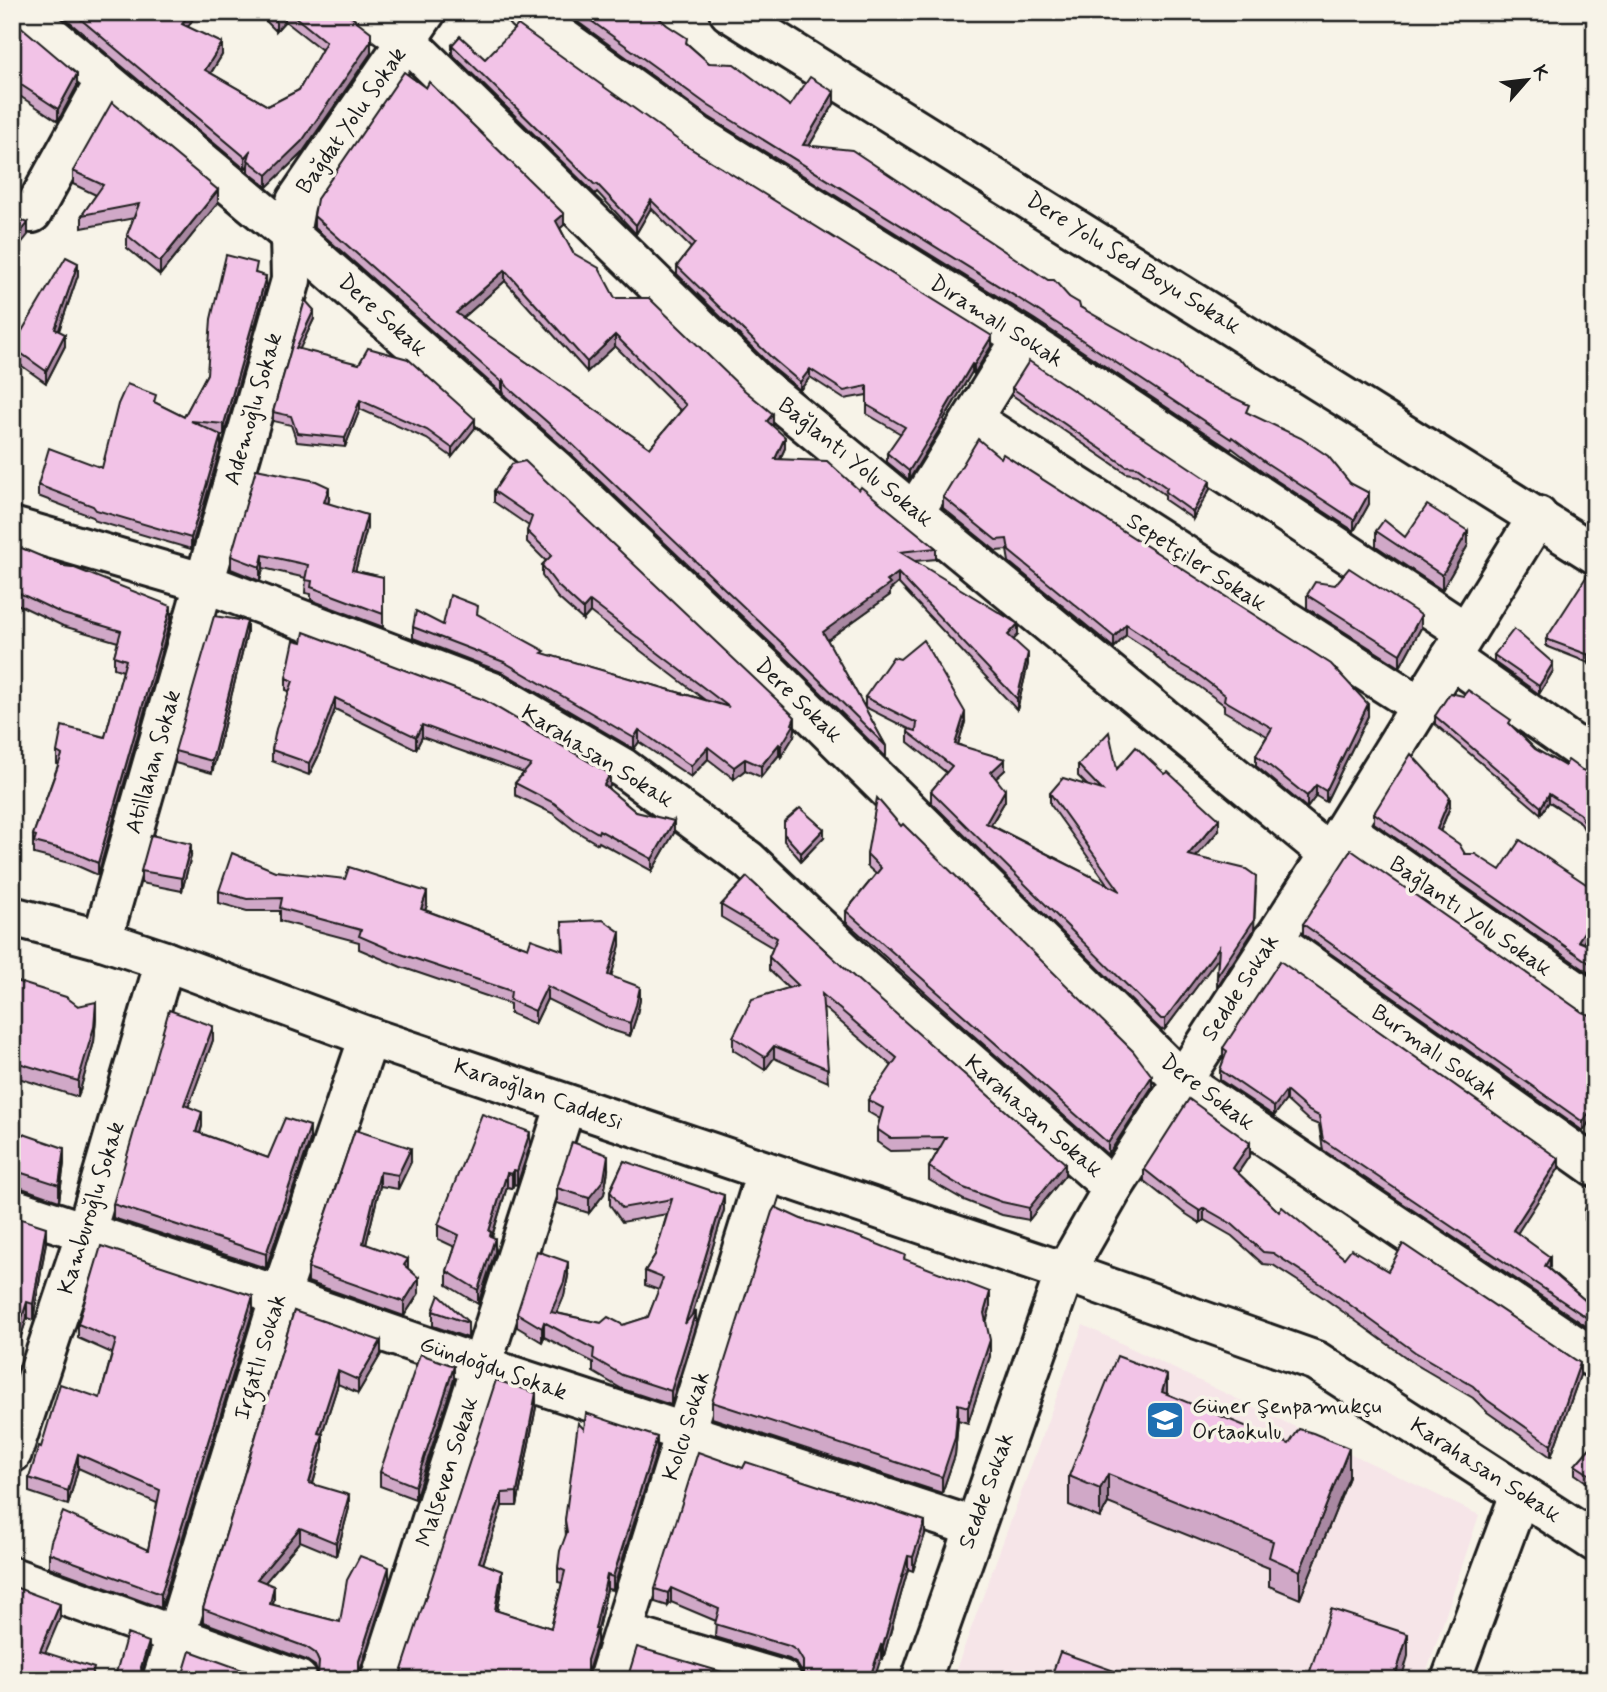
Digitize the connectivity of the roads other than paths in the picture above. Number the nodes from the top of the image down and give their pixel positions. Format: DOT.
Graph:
graph roads {
  1 [pos="23,12"];
  2 [pos="367,12"];
  3 [pos="527,12"];
  4 [pos="729,12"];
  5 [pos="417,27"];
  6 [pos="105,81"];
  7 [pos="32,212"];
  8 [pos="290,234"];
  9 [pos="1022,338"];
  10 [pos="972,419"];
  11 [pos="915,511"];
  12 [pos="1538,516"];
  13 [pos="12,527"];
  14 [pos="1595,554"];
  15 [pos="205,583"];
  16 [pos="1458,645"];
  17 [pos="1420,706"];
  18 [pos="1595,760"];
  19 [pos="1337,842"];
  20 [pos="12,916"];
  21 [pos="1273,939"];
  22 [pos="102,940"];
  23 [pos="166,961"];
  24 [pos="1595,1004"];
  25 [pos="369,1037"];
  26 [pos="1181,1080"];
  27 [pos="566,1104"];
  28 [pos="1595,1167"];
  29 [pos="766,1172"];
  30 [pos="1113,1188"];
  31 [pos="12,1209"];
  32 [pos="86,1232"];
  33 [pos="1065,1272"];
  34 [pos="280,1296"];
  35 [pos="1595,1359"];
  36 [pos="482,1366"];
  37 [pos="684,1433"];
  38 [pos="12,1453"];
  39 [pos="1520,1494"];
  40 [pos="974,1527"];
  41 [pos="1595,1542"];
  42 [pos="12,1577"];
  43 [pos="622,1633"];
  44 [pos="176,1637"];
  45 [pos="162,1680"];
  46 [pos="298,1680"];
  47 [pos="380,1680"];
  48 [pos="608,1680"];
  49 [pos="782,1680"];
  50 [pos="921,1680"];
  51 [pos="1451,1680"];
  1 -- 6 [label="street, Dere Sokak"];
  2 -- 5 [label="street"];
  3 -- 9 [label="street, Dıramalı Sokak"];
  4 -- 12 [label="street, Dere Yolu Sed Boyu Sokak"];
  5 -- 8 [label="street, Bağdat Yolu Sokak"];
  5 -- 11 [label="street, Bağlantı Yolu Sokak"];
  6 -- 7 [label="street"];
  6 -- 8 [label="street, Dere Sokak"];
  8 -- 15 [label="street, Ademoğlu Sokak"];
  8 -- 26 [label="street, Dere Sokak"];
  9 -- 10 [label="street"];
  9 -- 16 [label="street, Dıramalı Sokak"];
  10 -- 11 [label="street"];
  10 -- 17 [label="street, Sepetçiler Sokak"];
  11 -- 19 [label="street, Bağlantı Yolu Sokak"];
  12 -- 14 [label="street, Dere Yolu Sed Boyu Sokak"];
  12 -- 16 [label="street, Sedde Sokak"];
  13 -- 15 [label="street, Karahasan Sokak"];
  15 -- 22 [label="street, Atillahan Sokak"];
  15 -- 30 [label="street, Karahasan Sokak"];
  16 -- 17 [label="street, Sedde Sokak"];
  16 -- 18 [label="street, Dıramalı Sokak"];
  17 -- 19 [label="street, Sedde Sokak"];
  19 -- 21 [label="street, Sedde Sokak"];
  19 -- 24 [label="street, Bağlantı Yolu Sokak"];
  20 -- 22 [label="street, Karaoğlan Caddesi"];
  21 -- 26 [label="street, Sedde Sokak"];
  21 -- 28 [label="street, Burmalı Sokak"];
  22 -- 23 [label="street, Karaoğlan Caddesi"];
  23 -- 25 [label="street, Karaoğlan Caddesi"];
  23 -- 32 [label="street, Kamburoğlu Sokak"];
  25 -- 27 [label="street, Karaoğlan Caddesi"];
  25 -- 34 [label="street, Irgatlı Sokak"];
  26 -- 30 [label="street, Sedde Sokak"];
  26 -- 35 [label="street, Dere Sokak"];
  27 -- 29 [label="street, Karaoğlan Caddesi"];
  27 -- 36 [label="street, Malseven Sokak"];
  29 -- 33 [label="street, Karaoğlan Caddesi"];
  29 -- 37 [label="street, Kolcu Sokak"];
  30 -- 33 [label="street, Sedde Sokak"];
  31 -- 32 [label="street, Gündoğdu Sokak"];
  32 -- 34 [label="street, Gündoğdu Sokak"];
  32 -- 38 [label="street, Kamburoğlu Sokak"];
  33 -- 39 [label="street, Karahasan Sokak"];
  33 -- 40 [label="street, Sedde Sokak"];
  34 -- 36 [label="street, Gündoğdu Sokak"];
  34 -- 44 [label="street, Irgatlı Sokak"];
  36 -- 37 [label="street, Gündoğdu Sokak"];
  36 -- 47 [label="street, Malseven Sokak"];
  37 -- 40 [label="street, Gündoğdu Sokak"];
  37 -- 43 [label="street, Kolcu Sokak"];
  39 -- 41 [label="street, Karahasan Sokak"];
  39 -- 51 [label="street"];
  40 -- 50 [label="street, Sedde Sokak"];
  42 -- 44 [label="street"];
  43 -- 48 [label="street, Kolcu Sokak"];
  43 -- 49 [label="street"];
  44 -- 45 [label="street, Irgatlı Sokak"];
  44 -- 46 [label="street"];
}
